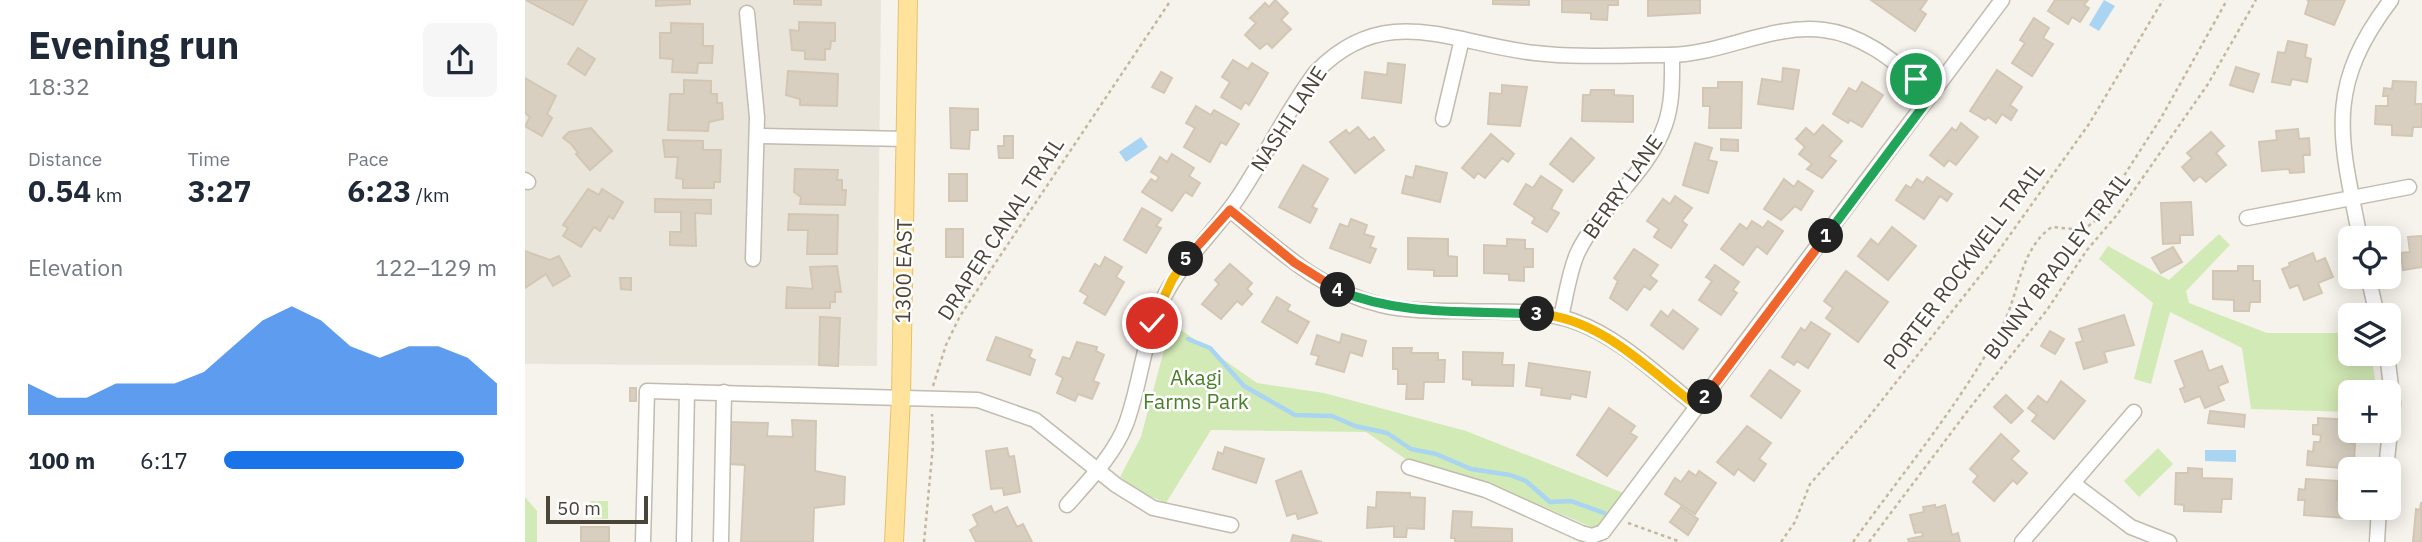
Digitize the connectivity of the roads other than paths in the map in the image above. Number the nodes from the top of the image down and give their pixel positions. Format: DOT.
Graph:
graph roads {
  1 [pos="908,0"];
  2 [pos="2002,0"];
  3 [pos="2391,0"];
  4 [pos="747,13"];
  5 [pos="1462,39"];
  6 [pos="1672,55"];
  7 [pos="1933,93"];
  8 [pos="1443,118"];
  9 [pos="757,136"];
  10 [pos="906,139"];
  11 [pos="2410,187"];
  12 [pos="2352,196"];
  13 [pos="1230,210"];
  14 [pos="2247,218"];
  15 [pos="2358,226"];
  16 [pos="753,259"];
  17 [pos="1561,317"];
  18 [pos="2389,366"];
  19 [pos="687,391"];
  20 [pos="724,392"];
  21 [pos="901,396"];
  22 [pos="1698,407"];
  23 [pos="2134,412"];
  24 [pos="2387,457"];
  25 [pos="1409,467"];
  26 [pos="1098,471"];
  27 [pos="2074,484"];
  28 [pos="1067,505"];
  29 [pos="2378,520"];
  30 [pos="1231,525"];
  31 [pos="643,542"];
  32 [pos="684,542"];
  33 [pos="721,542"];
  34 [pos="894,542"];
  35 [pos="2022,542"];
  36 [pos="2169,542"];
  37 [pos="2377,542"];
  1 -- 10 [label="main road, 1300 EAST"];
  2 -- 7 [label="street"];
  3 -- 12 [label="street"];
  4 -- 9 [label="street"];
  5 -- 6 [label="street, NASHI LANE"];
  5 -- 8 [label="street"];
  5 -- 13 [label="street, NASHI LANE"];
  6 -- 7 [label="street, NASHI LANE"];
  6 -- 17 [label="street, BERRY LANE"];
  7 -- 22 [label="street"];
  9 -- 10 [label="street"];
  9 -- 16 [label="street"];
  10 -- 21 [label="main road, 1300 EAST"];
  11 -- 12 [label="street"];
  12 -- 14 [label="street"];
  12 -- 15 [label="street"];
  13 -- 17 [label="street"];
  13 -- 26 [label="street, NASHI LANE"];
  17 -- 22 [label="street"];
  18 -- 24 [label="street"];
  19 -- 20 [label="street"];
  19 -- 31 [label="street"];
  19 -- 32 [label="street"];
  20 -- 21 [label="street"];
  20 -- 33 [label="street"];
  21 -- 26 [label="street"];
  21 -- 34 [label="main road, 1300 EAST"];
  22 -- 25 [label="street"];
  23 -- 27 [label="street"];
  26 -- 28 [label="street, NASHI LANE"];
  26 -- 30 [label="street"];
  27 -- 35 [label="street"];
  27 -- 36 [label="street"];
  29 -- 37 [label="street"];
}
